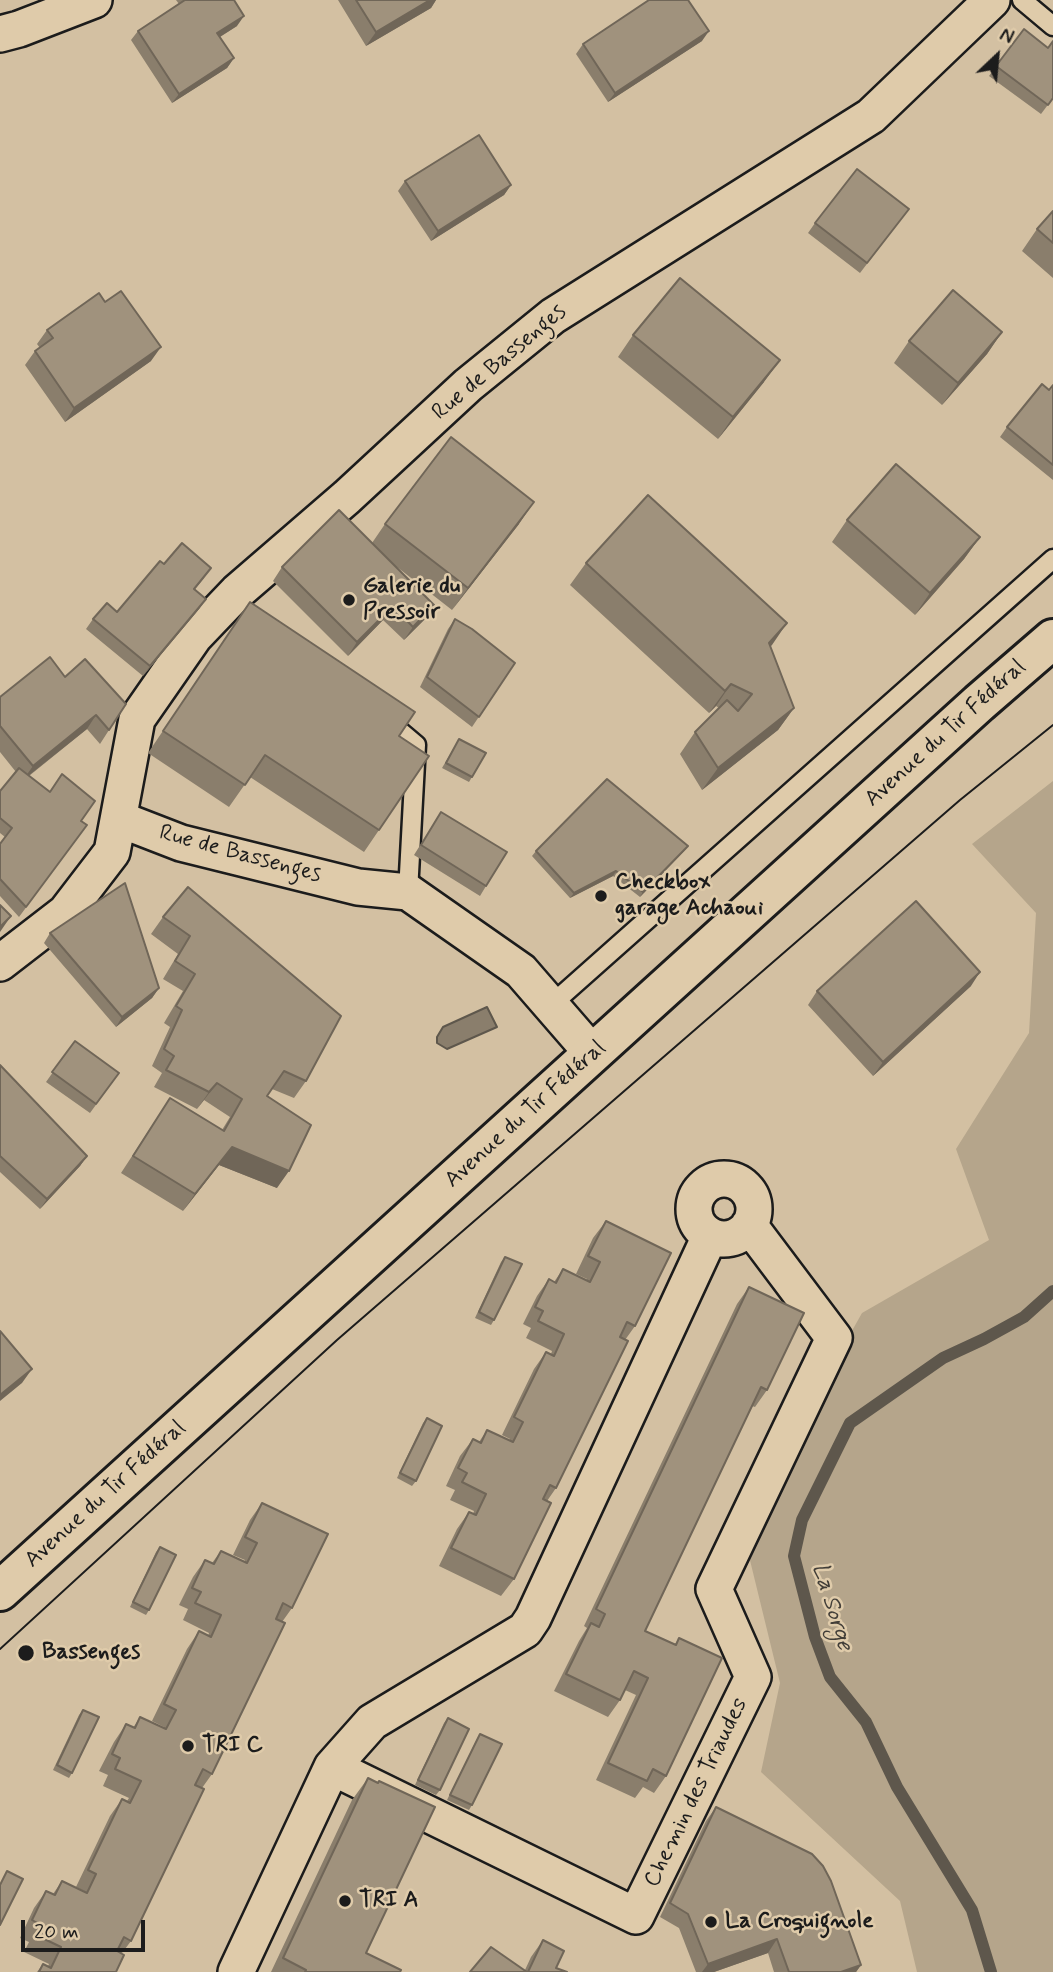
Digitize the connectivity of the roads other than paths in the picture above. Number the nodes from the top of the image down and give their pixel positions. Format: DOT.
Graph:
graph roads {
  1 [pos="94,0"];
  2 [pos="992,0"];
  3 [pos="1022,0"];
  4 [pos="1053,26"];
  5 [pos="0,34"];
  6 [pos="1053,559"];
  7 [pos="1053,639"];
  8 [pos="374,709"];
  9 [pos="119,819"];
  10 [pos="408,892"];
  11 [pos="0,964"];
  12 [pos="551,1005"];
  13 [pos="593,1054"];
  14 [pos="749,1225"];
  15 [pos="710,1236"];
  16 [pos="0,1591"];
  17 [pos="328,1775"];
  18 [pos="236,1972"];
  1 -- 5 [label="street"];
  2 -- 9 [label="street, Rue de Bassenges"];
  3 -- 4 [label="lane"];
  6 -- 12 [label="lane"];
  7 -- 13 [label="main road, Avenue du Tir Fédéral"];
  8 -- 10 [label="lane"];
  9 -- 10 [label="street, Rue de Bassenges"];
  9 -- 11 [label="street, Rue de Bassenges"];
  10 -- 12 [label="street, Rue de Bassenges"];
  12 -- 13 [label="street, Rue de Bassenges"];
  13 -- 16 [label="main road, Avenue du Tir Fédéral"];
  14 -- 15 [label="street"];
  14 -- 15 [label="street"];
  14 -- 17 [label="street, Chemin des Triaudes"];
  15 -- 17 [label="street"];
  17 -- 18 [label="street"];
}
